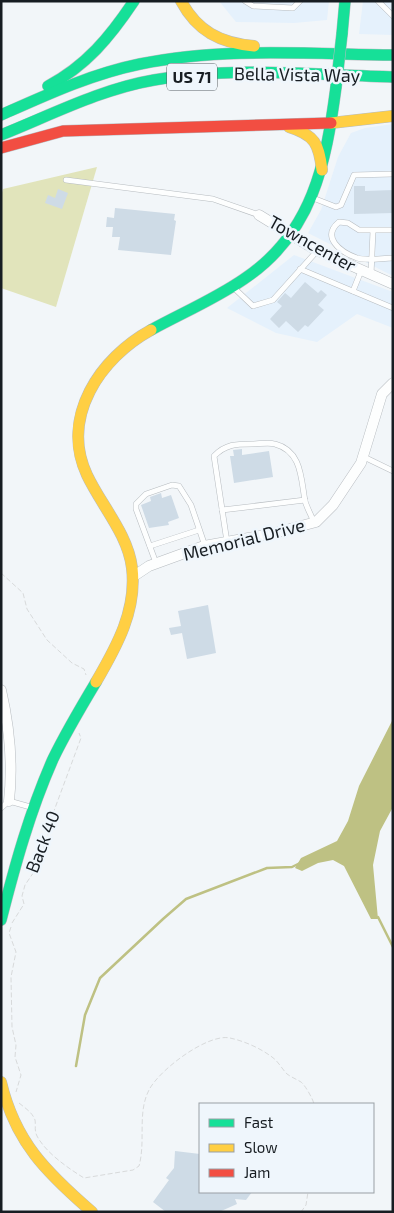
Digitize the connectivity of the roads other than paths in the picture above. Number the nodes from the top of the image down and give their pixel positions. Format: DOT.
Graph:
graph roads {
  1 [pos="134,1"];
  2 [pos="181,1"];
  3 [pos="245,1"];
  4 [pos="300,1"];
  5 [pos="345,1"];
  6 [pos="378,1"];
  7 [pos="393,16"];
  8 [pos="393,55"];
  9 [pos="393,77"];
  10 [pos="1,107"];
  11 [pos="1,115"];
  12 [pos="393,116"];
  13 [pos="331,123"];
  14 [pos="277,124"];
  15 [pos="1,135"];
  16 [pos="1,148"];
  17 [pos="322,170"];
  18 [pos="393,174"];
  19 [pos="66,180"];
  20 [pos="312,197"];
  21 [pos="259,215"];
  22 [pos="373,230"];
  23 [pos="393,230"];
  24 [pos="292,233"];
  25 [pos="317,250"];
  26 [pos="371,258"];
  27 [pos="393,258"];
  28 [pos="300,269"];
  29 [pos="366,273"];
  30 [pos="393,284"];
  31 [pos="233,287"];
  32 [pos="353,291"];
  33 [pos="393,308"];
  34 [pos="393,383"];
  35 [pos="364,457"];
  36 [pos="393,472"];
  37 [pos="305,500"];
  38 [pos="222,510"];
  39 [pos="314,523"];
  40 [pos="199,530"];
  41 [pos="228,542"];
  42 [pos="150,546"];
  43 [pos="205,546"];
  44 [pos="156,563"];
  45 [pos="134,576"];
  46 [pos="1,690"];
  47 [pos="5,805"];
  48 [pos="34,808"];
  49 [pos="1,920"];
  50 [pos="1,1082"];
  51 [pos="92,1212"];
  1 -- 10 [label="main road"];
  2 -- 8 [label="main road"];
  3 -- 4 [label="lane"];
  5 -- 13 [label="main road, bridge"];
  6 -- 7 [label="lane"];
  8 -- 11 [label="main road, Bella Vista Way / US 71"];
  9 -- 15 [label="main road, Bella Vista Way / US 71"];
  12 -- 13 [label="main road"];
  13 -- 14 [label="main road"];
  13 -- 17 [label="main road"];
  14 -- 16 [label="main road"];
  14 -- 17 [label="main road"];
  17 -- 20 [label="main road"];
  18 -- 20 [label="lane"];
  19 -- 21 [label="lane"];
  20 -- 24 [label="main road"];
  21 -- 24 [label="street, Towncenter"];
  22 -- 23 [label="lane"];
  22 -- 26 [label="lane"];
  22 -- 26 [label="lane"];
  24 -- 25 [label="street, Towncenter"];
  24 -- 31 [label="main road"];
  25 -- 28 [label="lane"];
  25 -- 29 [label="street, Towncenter"];
  26 -- 27 [label="lane"];
  26 -- 29 [label="lane"];
  28 -- 31 [label="lane"];
  28 -- 32 [label="lane"];
  29 -- 30 [label="street, Towncenter"];
  29 -- 32 [label="lane"];
  31 -- 45 [label="main road"];
  32 -- 33 [label="lane"];
  34 -- 35 [label="street, Memorial Drive"];
  35 -- 36 [label="lane"];
  35 -- 39 [label="street, Memorial Drive"];
  37 -- 38 [label="lane"];
  37 -- 38 [label="lane"];
  37 -- 39 [label="lane"];
  38 -- 41 [label="lane"];
  39 -- 41 [label="street, Memorial Drive"];
  40 -- 42 [label="lane"];
  40 -- 42 [label="lane"];
  40 -- 43 [label="lane"];
  41 -- 43 [label="street, Memorial Drive"];
  42 -- 44 [label="lane"];
  43 -- 44 [label="street, Memorial Drive"];
  44 -- 45 [label="street, Memorial Drive"];
  45 -- 48 [label="main road"];
  46 -- 47 [label="street"];
  47 -- 48 [label="lane"];
  48 -- 49 [label="main road"];
  50 -- 51 [label="main road"];
}
